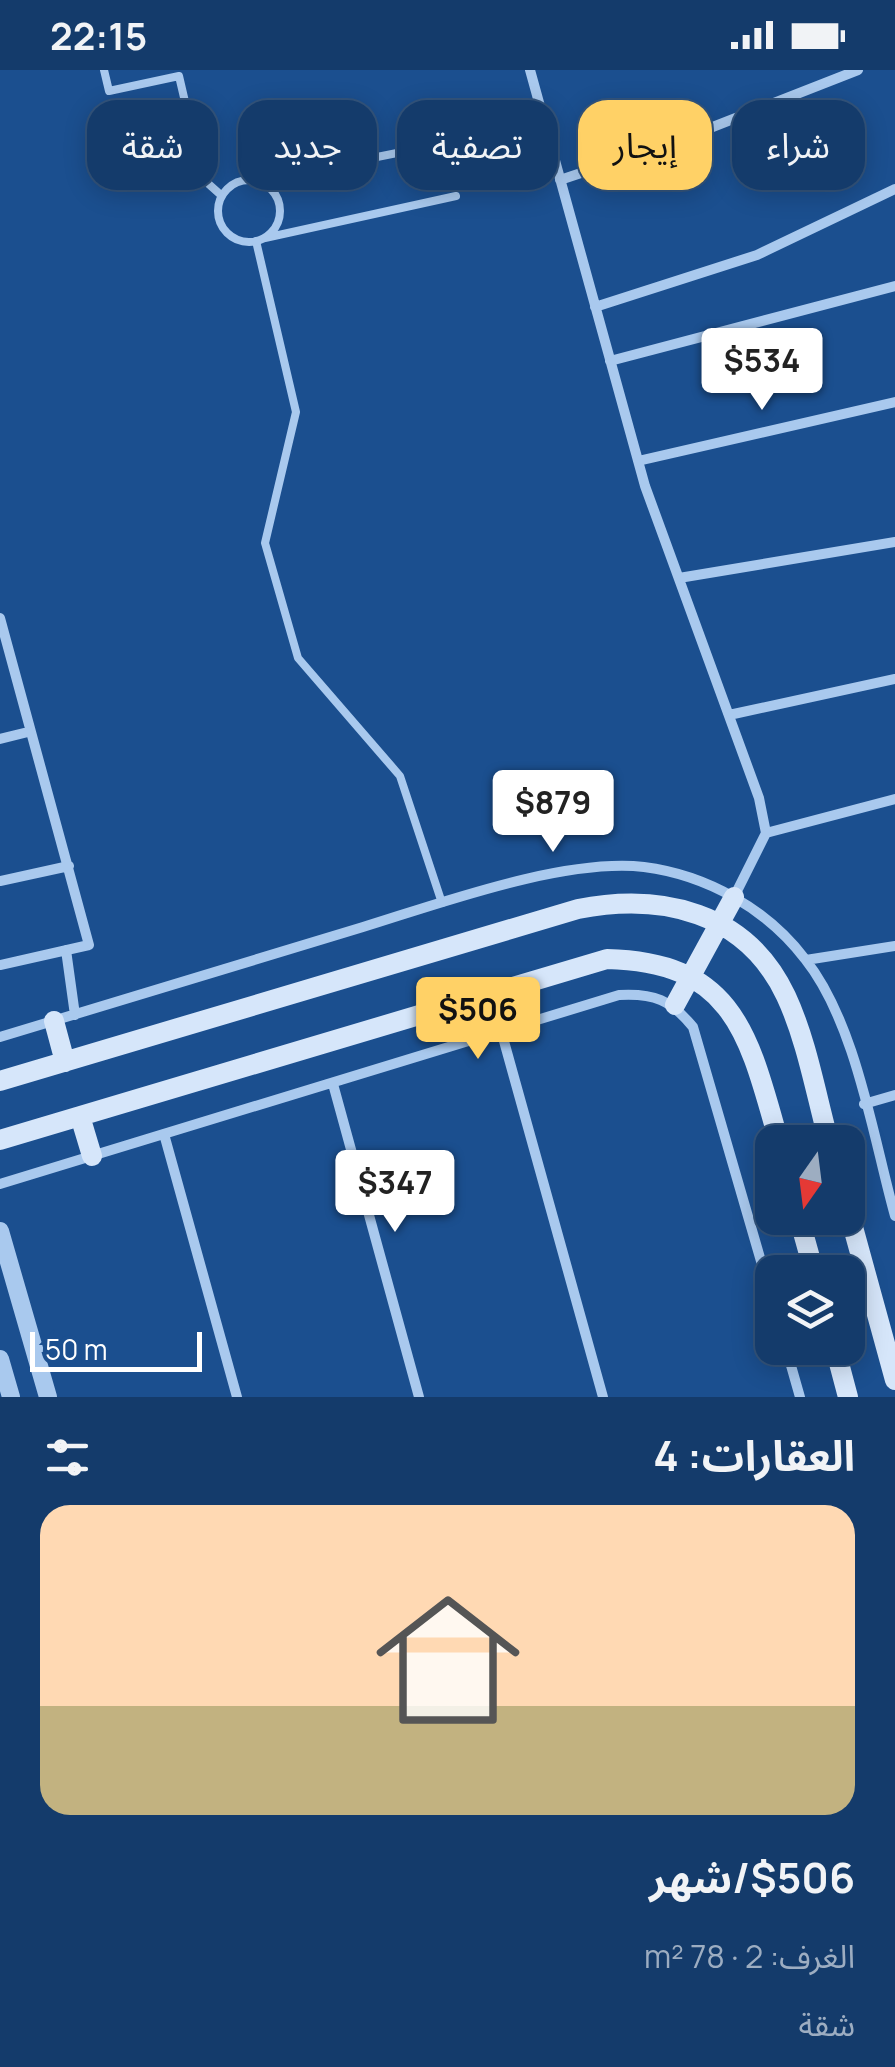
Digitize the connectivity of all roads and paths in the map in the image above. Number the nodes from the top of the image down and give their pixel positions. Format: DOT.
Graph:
graph roads {
  1 [pos="104,70"];
  2 [pos="530,70"];
  3 [pos="858,70"];
  4 [pos="560,180"];
  5 [pos="238,183"];
  6 [pos="895,189"];
  7 [pos="272,190"];
  8 [pos="222,196"];
  9 [pos="456,196"];
  10 [pos="261,240"];
  11 [pos="895,286"];
  12 [pos="595,307"];
  13 [pos="610,361"];
  14 [pos="895,402"];
  15 [pos="638,460"];
  16 [pos="895,542"];
  17 [pos="679,578"];
  18 [pos="0,618"];
  19 [pos="895,679"];
  20 [pos="729,716"];
  21 [pos="28,732"];
  22 [pos="0,738"];
  23 [pos="895,800"];
  24 [pos="766,833"];
  25 [pos="69,866"];
  26 [pos="0,881"];
  27 [pos="734,897"];
  28 [pos="442,902"];
  29 [pos="720,924"];
  30 [pos="895,946"];
  31 [pos="66,950"];
  32 [pos="806,960"];
  33 [pos="0,965"];
  34 [pos="691,975"];
  35 [pos="675,1005"];
  36 [pos="75,1015"];
  37 [pos="54,1021"];
  38 [pos="502,1034"];
  39 [pos="0,1037"];
  40 [pos="65,1062"];
  41 [pos="0,1081"];
  42 [pos="334,1084"];
  43 [pos="895,1095"];
  44 [pos="864,1104"];
  45 [pos="80,1116"];
  46 [pos="773,1125"];
  47 [pos="824,1125"];
  48 [pos="164,1134"];
  49 [pos="0,1140"];
  50 [pos="92,1156"];
  51 [pos="0,1184"];
  52 [pos="895,1216"];
  53 [pos="855,1235"];
  54 [pos="1,1236"];
  55 [pos="760,1255"];
  56 [pos="0,1359"];
  57 [pos="791,1365"];
  58 [pos="840,1365"];
  59 [pos="895,1380"];
  60 [pos="11,1397"];
  61 [pos="48,1397"];
  62 [pos="237,1397"];
  63 [pos="418,1397"];
  64 [pos="603,1397"];
  65 [pos="800,1397"];
  66 [pos="848,1397"];
  1 -- 8 [label="lane"];
  2 -- 4 [label="street"];
  3 -- 4 [label="street"];
  4 -- 12 [label="street"];
  5 -- 8 [label="lane"];
  6 -- 12 [label="street"];
  7 -- 10 [label="lane"];
  8 -- 10 [label="lane"];
  9 -- 10 [label="lane"];
  10 -- 28 [label="lane"];
  11 -- 13 [label="street"];
  12 -- 13 [label="street"];
  13 -- 15 [label="street"];
  14 -- 15 [label="street"];
  15 -- 17 [label="street"];
  16 -- 17 [label="street"];
  17 -- 20 [label="street"];
  18 -- 21 [label="street"];
  19 -- 20 [label="street"];
  20 -- 24 [label="street"];
  21 -- 22 [label="street"];
  21 -- 25 [label="street"];
  23 -- 24 [label="street"];
  24 -- 27 [label="street"];
  25 -- 26 [label="street"];
  25 -- 31 [label="street"];
  27 -- 28 [label="street"];
  27 -- 29 [label="main road"];
  27 -- 32 [label="street"];
  28 -- 36 [label="street"];
  29 -- 34 [label="main road"];
  29 -- 40 [label="main road"];
  29 -- 47 [label="main road"];
  30 -- 32 [label="street"];
  31 -- 33 [label="street"];
  31 -- 36 [label="street"];
  32 -- 44 [label="street"];
  34 -- 35 [label="main road"];
  34 -- 45 [label="main road"];
  34 -- 46 [label="main road"];
  35 -- 38 [label="street"];
  35 -- 55 [label="street"];
  36 -- 37 [label="street"];
  37 -- 39 [label="street"];
  37 -- 40 [label="main road"];
  38 -- 42 [label="street"];
  38 -- 64 [label="street"];
  40 -- 41 [label="main road"];
  42 -- 48 [label="street"];
  42 -- 63 [label="street"];
  43 -- 44 [label="street"];
  44 -- 52 [label="street"];
  45 -- 49 [label="main road"];
  45 -- 50 [label="main road"];
  48 -- 50 [label="street"];
  48 -- 62 [label="street"];
  50 -- 51 [label="street"];
  53 -- 59 [label="main road"];
  54 -- 61 [label="street"];
  56 -- 60 [label="street"];
  57 -- 65 [label="street"];
  58 -- 66 [label="main road"];
}
